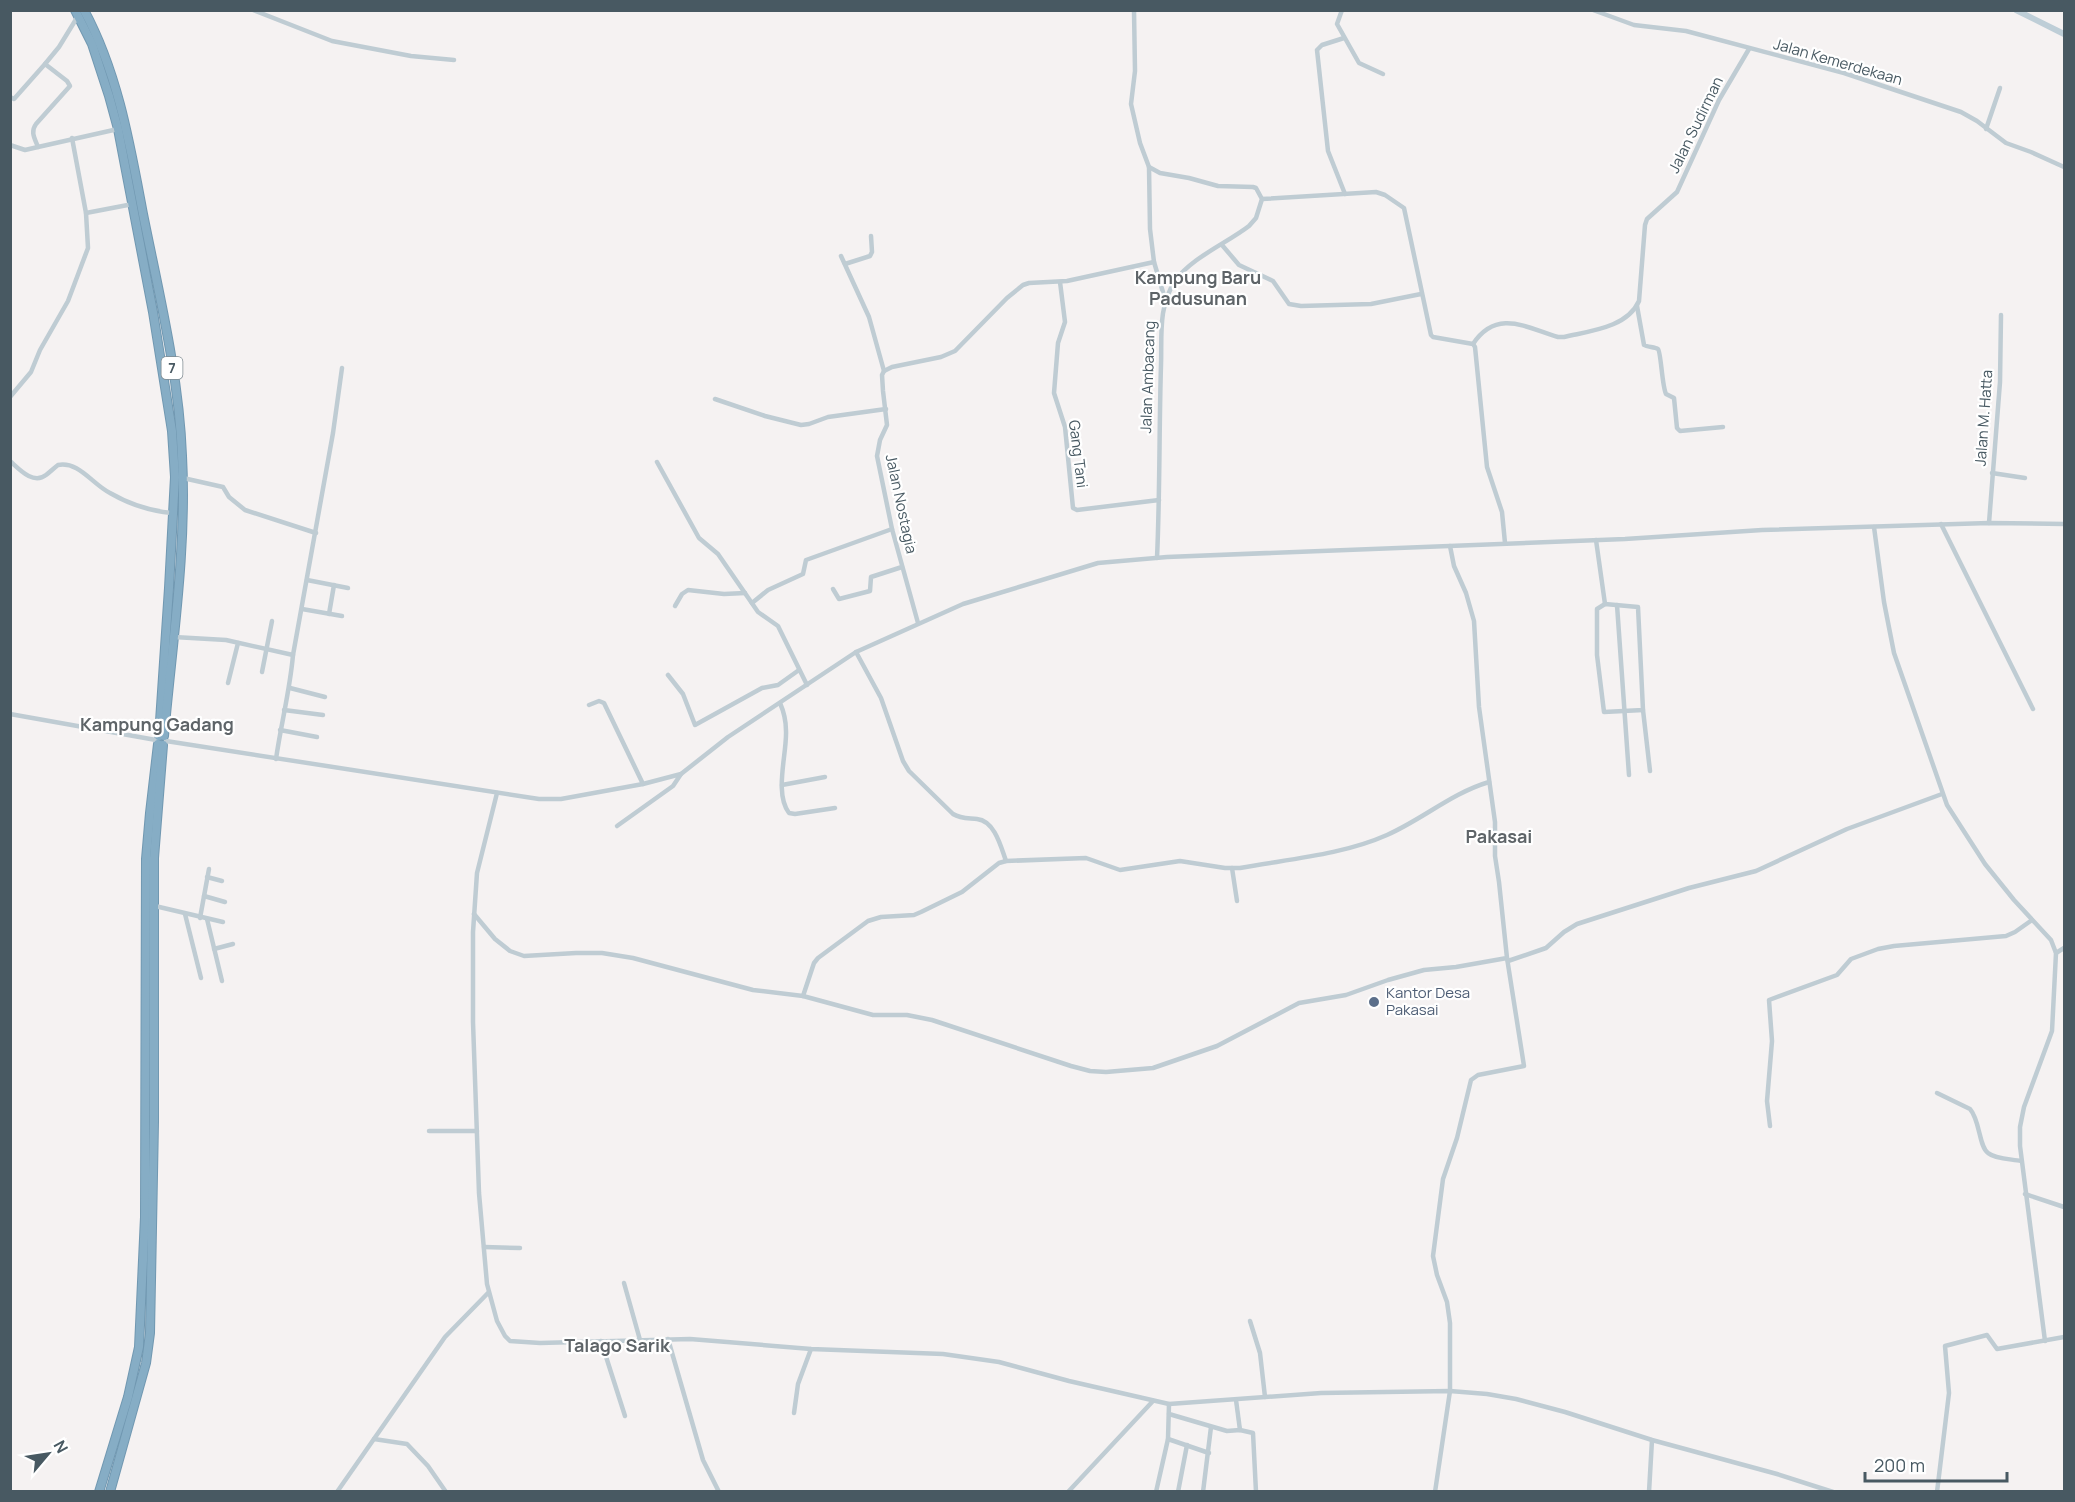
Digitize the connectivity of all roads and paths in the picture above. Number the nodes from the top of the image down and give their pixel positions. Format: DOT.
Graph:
graph roads {
  1 [pos="253,10"];
  2 [pos="1134,10"];
  3 [pos="1342,10"];
  4 [pos="1593,10"];
  5 [pos="2016,10"];
  6 [pos="79,12"];
  7 [pos="2064,34"];
  8 [pos="1344,38"];
  9 [pos="1749,49"];
  10 [pos="454,60"];
  11 [pos="45,64"];
  12 [pos="1383,74"];
  13 [pos="2000,88"];
  14 [pos="113,95"];
  15 [pos="12,100"];
  16 [pos="118,129"];
  17 [pos="1986,129"];
  18 [pos="72,138"];
  19 [pos="10,146"];
  20 [pos="38,147"];
  21 [pos="1149,167"];
  22 [pos="2064,167"];
  23 [pos="1345,194"];
  24 [pos="1262,199"];
  25 [pos="133,204"];
  26 [pos="86,213"];
  27 [pos="871,236"];
  28 [pos="1222,245"];
  29 [pos="841,256"];
  30 [pos="1154,262"];
  31 [pos="845,264"];
  32 [pos="1060,282"];
  33 [pos="1421,294"];
  34 [pos="1166,298"];
  35 [pos="1637,306"];
  36 [pos="162,311"];
  37 [pos="153,312"];
  38 [pos="2001,315"];
  39 [pos="1473,344"];
  40 [pos="342,368"];
  41 [pos="884,371"];
  42 [pos="10,397"];
  43 [pos="715,399"];
  44 [pos="886,409"];
  45 [pos="1723,427"];
  46 [pos="10,461"];
  47 [pos="657,462"];
  48 [pos="1992,473"];
  49 [pos="2025,477"];
  50 [pos="179,478"];
  51 [pos="1159,500"];
  52 [pos="172,513"];
  53 [pos="1989,523"];
  54 [pos="2064,524"];
  55 [pos="1941,525"];
  56 [pos="1874,527"];
  57 [pos="892,529"];
  58 [pos="315,533"];
  59 [pos="1596,540"];
  60 [pos="1505,543"];
  61 [pos="1450,546"];
  62 [pos="1157,558"];
  63 [pos="902,567"];
  64 [pos="307,580"];
  65 [pos="334,585"];
  66 [pos="348,588"];
  67 [pos="833,589"];
  68 [pos="745,593"];
  69 [pos="752,603"];
  70 [pos="1605,604"];
  71 [pos="1617,605"];
  72 [pos="675,606"];
  73 [pos="302,609"];
  74 [pos="329,614"];
  75 [pos="342,616"];
  76 [pos="272,621"];
  77 [pos="918,623"];
  78 [pos="172,637"];
  79 [pos="238,643"];
  80 [pos="267,650"];
  81 [pos="856,652"];
  82 [pos="292,655"];
  83 [pos="799,670"];
  84 [pos="262,672"];
  85 [pos="668,675"];
  86 [pos="228,682"];
  87 [pos="807,685"];
  88 [pos="290,688"];
  89 [pos="326,697"];
  90 [pos="780,703"];
  91 [pos="589,705"];
  92 [pos="2033,709"];
  93 [pos="284,710"];
  94 [pos="1643,710"];
  95 [pos="1625,711"];
  96 [pos="10,714"];
  97 [pos="323,715"];
  98 [pos="280,730"];
  99 [pos="317,737"];
  100 [pos="161,740"];
  101 [pos="276,759"];
  102 [pos="1650,771"];
  103 [pos="681,774"];
  104 [pos="1629,775"];
  105 [pos="825,777"];
  106 [pos="1489,782"];
  107 [pos="644,784"];
  108 [pos="783,785"];
  109 [pos="497,793"];
  110 [pos="1942,794"];
  111 [pos="836,808"];
  112 [pos="617,826"];
  113 [pos="1005,861"];
  114 [pos="1232,868"];
  115 [pos="208,869"];
  116 [pos="207,877"];
  117 [pos="222,881"];
  118 [pos="151,884"];
  119 [pos="204,896"];
  120 [pos="1237,901"];
  121 [pos="225,902"];
  122 [pos="155,906"];
  123 [pos="185,914"];
  124 [pos="474,914"];
  125 [pos="200,918"];
  126 [pos="207,919"];
  127 [pos="2032,920"];
  128 [pos="224,922"];
  129 [pos="233,944"];
  130 [pos="214,948"];
  131 [pos="2064,948"];
  132 [pos="2056,954"];
  133 [pos="1508,959"];
  134 [pos="201,978"];
  135 [pos="222,981"];
  136 [pos="803,996"];
  137 [pos="1936,1093"];
  138 [pos="150,1123"];
  139 [pos="1770,1126"];
  140 [pos="429,1131"];
  141 [pos="477,1131"];
  142 [pos="2021,1161"];
  143 [pos="2025,1194"];
  144 [pos="2064,1207"];
  145 [pos="484,1247"];
  146 [pos="520,1248"];
  147 [pos="624,1283"];
  148 [pos="488,1293"];
  149 [pos="1250,1321"];
  150 [pos="2064,1337"];
  151 [pos="640,1340"];
  152 [pos="668,1340"];
  153 [pos="601,1341"];
  154 [pos="2045,1341"];
  155 [pos="812,1348"];
  156 [pos="1450,1392"];
  157 [pos="1265,1397"];
  158 [pos="1236,1400"];
  159 [pos="1153,1401"];
  160 [pos="1169,1404"];
  161 [pos="794,1413"];
  162 [pos="1169,1414"];
  163 [pos="625,1416"];
  164 [pos="1211,1427"];
  165 [pos="1240,1430"];
  166 [pos="374,1439"];
  167 [pos="1168,1439"];
  168 [pos="1652,1440"];
  169 [pos="1187,1445"];
  170 [pos="1209,1453"];
  171 [pos="99,1491"];
  172 [pos="110,1491"];
  173 [pos="337,1491"];
  174 [pos="446,1491"];
  175 [pos="719,1491"];
  176 [pos="1068,1491"];
  177 [pos="1156,1491"];
  178 [pos="1178,1491"];
  179 [pos="1203,1491"];
  180 [pos="1256,1491"];
  181 [pos="1435,1491"];
  182 [pos="1649,1491"];
  183 [pos="1833,1491"];
  184 [pos="1937,1491"];
  1 -- 10 [label="street"];
  2 -- 21 [label="street"];
  3 -- 8 [label="street"];
  4 -- 9 [label="street, Jalan Kemerdekaan"];
  5 -- 7 [label="street"];
  6 -- 11 [label="street"];
  6 -- 14 [label="highway, 7"];
  8 -- 12 [label="street"];
  8 -- 23 [label="street"];
  9 -- 17 [label="street, Jalan Kemerdekaan"];
  9 -- 35 [label="street, Jalan Sudirman"];
  11 -- 15 [label="street"];
  11 -- 20 [label="street"];
  13 -- 17 [label="street"];
  14 -- 16 [label="highway, 7"];
  14 -- 36 [label="highway, 7"];
  16 -- 18 [label="street"];
  16 -- 25 [label="highway, 7"];
  17 -- 22 [label="street, Jalan Kemerdekaan"];
  18 -- 20 [label="street"];
  18 -- 26 [label="street"];
  19 -- 20 [label="street"];
  21 -- 24 [label="street"];
  21 -- 30 [label="street"];
  23 -- 24 [label="street"];
  23 -- 33 [label="street"];
  24 -- 28 [label="street, Jalan Ambacang"];
  25 -- 26 [label="street"];
  25 -- 37 [label="highway, 7"];
  26 -- 42 [label="street"];
  27 -- 31 [label="street"];
  28 -- 33 [label="street"];
  28 -- 34 [label="street, Jalan Ambacang"];
  29 -- 31 [label="street, Jalan Nostagia"];
  30 -- 32 [label="street"];
  30 -- 34 [label="street"];
  31 -- 41 [label="street, Jalan Nostagia"];
  32 -- 41 [label="street"];
  32 -- 51 [label="street, Gang Tani"];
  33 -- 39 [label="street"];
  34 -- 51 [label="street, Jalan Ambacang"];
  35 -- 39 [label="street"];
  35 -- 45 [label="street, Jalan Sudirman"];
  36 -- 37 [label="highway"];
  36 -- 50 [label="highway, 7"];
  37 -- 50 [label="highway, 7"];
  38 -- 48 [label="street, Jalan M. Hatta"];
  39 -- 60 [label="street"];
  40 -- 58 [label="street"];
  41 -- 44 [label="street, Jalan Nostagia"];
  43 -- 44 [label="street"];
  44 -- 57 [label="street, Jalan Nostagia"];
  46 -- 52 [label="street"];
  47 -- 68 [label="street"];
  48 -- 49 [label="street"];
  48 -- 53 [label="street, Jalan M. Hatta"];
  50 -- 52 [label="highway, 7"];
  50 -- 58 [label="street"];
  50 -- 78 [label="highway, 7"];
  51 -- 62 [label="street, Jalan Ambacang"];
  52 -- 100 [label="highway, 7"];
  53 -- 54 [label="street"];
  53 -- 55 [label="street"];
  55 -- 56 [label="street"];
  55 -- 92 [label="street"];
  56 -- 59 [label="street"];
  56 -- 110 [label="street"];
  57 -- 63 [label="street, Jalan Nostagia"];
  57 -- 69 [label="street"];
  58 -- 64 [label="street"];
  59 -- 60 [label="street"];
  59 -- 70 [label="street"];
  60 -- 61 [label="street"];
  61 -- 62 [label="street"];
  61 -- 106 [label="street"];
  62 -- 77 [label="street"];
  63 -- 67 [label="street"];
  63 -- 77 [label="street, Jalan Nostagia"];
  64 -- 65 [label="street"];
  64 -- 73 [label="street"];
  65 -- 66 [label="street"];
  65 -- 74 [label="street"];
  68 -- 69 [label="street"];
  68 -- 72 [label="street"];
  69 -- 83 [label="street"];
  70 -- 71 [label="street"];
  70 -- 95 [label="street"];
  71 -- 94 [label="street"];
  71 -- 95 [label="street"];
  73 -- 74 [label="street"];
  73 -- 82 [label="street"];
  74 -- 75 [label="street"];
  76 -- 80 [label="street"];
  77 -- 81 [label="street"];
  78 -- 79 [label="street"];
  78 -- 100 [label="highway, 7"];
  79 -- 80 [label="street"];
  79 -- 86 [label="street"];
  80 -- 82 [label="street"];
  80 -- 84 [label="street"];
  81 -- 87 [label="street"];
  81 -- 113 [label="street"];
  82 -- 88 [label="street"];
  83 -- 85 [label="street"];
  83 -- 87 [label="street"];
  87 -- 90 [label="street"];
  88 -- 89 [label="street"];
  88 -- 93 [label="street"];
  90 -- 103 [label="street"];
  90 -- 108 [label="street"];
  91 -- 107 [label="street"];
  93 -- 97 [label="street"];
  93 -- 98 [label="street"];
  94 -- 95 [label="street"];
  94 -- 102 [label="street"];
  95 -- 104 [label="street"];
  96 -- 100 [label="street"];
  98 -- 99 [label="street"];
  98 -- 101 [label="street"];
  100 -- 101 [label="street"];
  100 -- 118 [label="highway"];
  101 -- 109 [label="street"];
  103 -- 107 [label="street"];
  103 -- 112 [label="street"];
  105 -- 108 [label="street"];
  106 -- 114 [label="street"];
  106 -- 133 [label="street"];
  107 -- 109 [label="street"];
  108 -- 111 [label="street"];
  109 -- 124 [label="street"];
  110 -- 127 [label="street"];
  110 -- 133 [label="street"];
  113 -- 114 [label="street"];
  113 -- 136 [label="street"];
  114 -- 120 [label="street"];
  115 -- 116 [label="street"];
  116 -- 117 [label="street"];
  116 -- 119 [label="street"];
  118 -- 122 [label="highway"];
  118 -- 138 [label="highway"];
  119 -- 121 [label="street"];
  119 -- 125 [label="street"];
  122 -- 123 [label="street"];
  122 -- 138 [label="highway"];
  123 -- 125 [label="street"];
  123 -- 134 [label="street"];
  124 -- 136 [label="street"];
  124 -- 141 [label="street"];
  125 -- 126 [label="street"];
  126 -- 128 [label="street"];
  126 -- 130 [label="street"];
  127 -- 132 [label="street"];
  127 -- 139 [label="street"];
  129 -- 130 [label="street"];
  130 -- 135 [label="street"];
  131 -- 132 [label="street"];
  132 -- 142 [label="street"];
  133 -- 136 [label="street"];
  133 -- 156 [label="street"];
  137 -- 142 [label="street"];
  138 -- 171 [label="highway"];
  138 -- 172 [label="highway"];
  140 -- 141 [label="street"];
  141 -- 145 [label="street"];
  142 -- 143 [label="street"];
  143 -- 144 [label="street"];
  143 -- 154 [label="street"];
  145 -- 146 [label="street"];
  145 -- 148 [label="street"];
  147 -- 151 [label="street"];
  148 -- 153 [label="street"];
  148 -- 166 [label="street"];
  149 -- 157 [label="street"];
  150 -- 154 [label="street"];
  151 -- 152 [label="street"];
  151 -- 153 [label="street"];
  152 -- 155 [label="street"];
  152 -- 175 [label="street"];
  153 -- 163 [label="street"];
  154 -- 184 [label="street"];
  155 -- 159 [label="street"];
  155 -- 161 [label="street"];
  156 -- 157 [label="street"];
  156 -- 168 [label="street"];
  156 -- 181 [label="street"];
  157 -- 158 [label="street"];
  158 -- 160 [label="street"];
  158 -- 165 [label="street"];
  159 -- 160 [label="street"];
  159 -- 176 [label="street"];
  160 -- 162 [label="street"];
  162 -- 164 [label="street"];
  162 -- 167 [label="street"];
  164 -- 165 [label="street"];
  164 -- 170 [label="street"];
  165 -- 180 [label="street"];
  166 -- 173 [label="street"];
  166 -- 174 [label="street"];
  167 -- 169 [label="street"];
  167 -- 177 [label="street"];
  168 -- 182 [label="street"];
  168 -- 183 [label="street"];
  169 -- 170 [label="street"];
  169 -- 178 [label="street"];
  170 -- 179 [label="street"];
}
